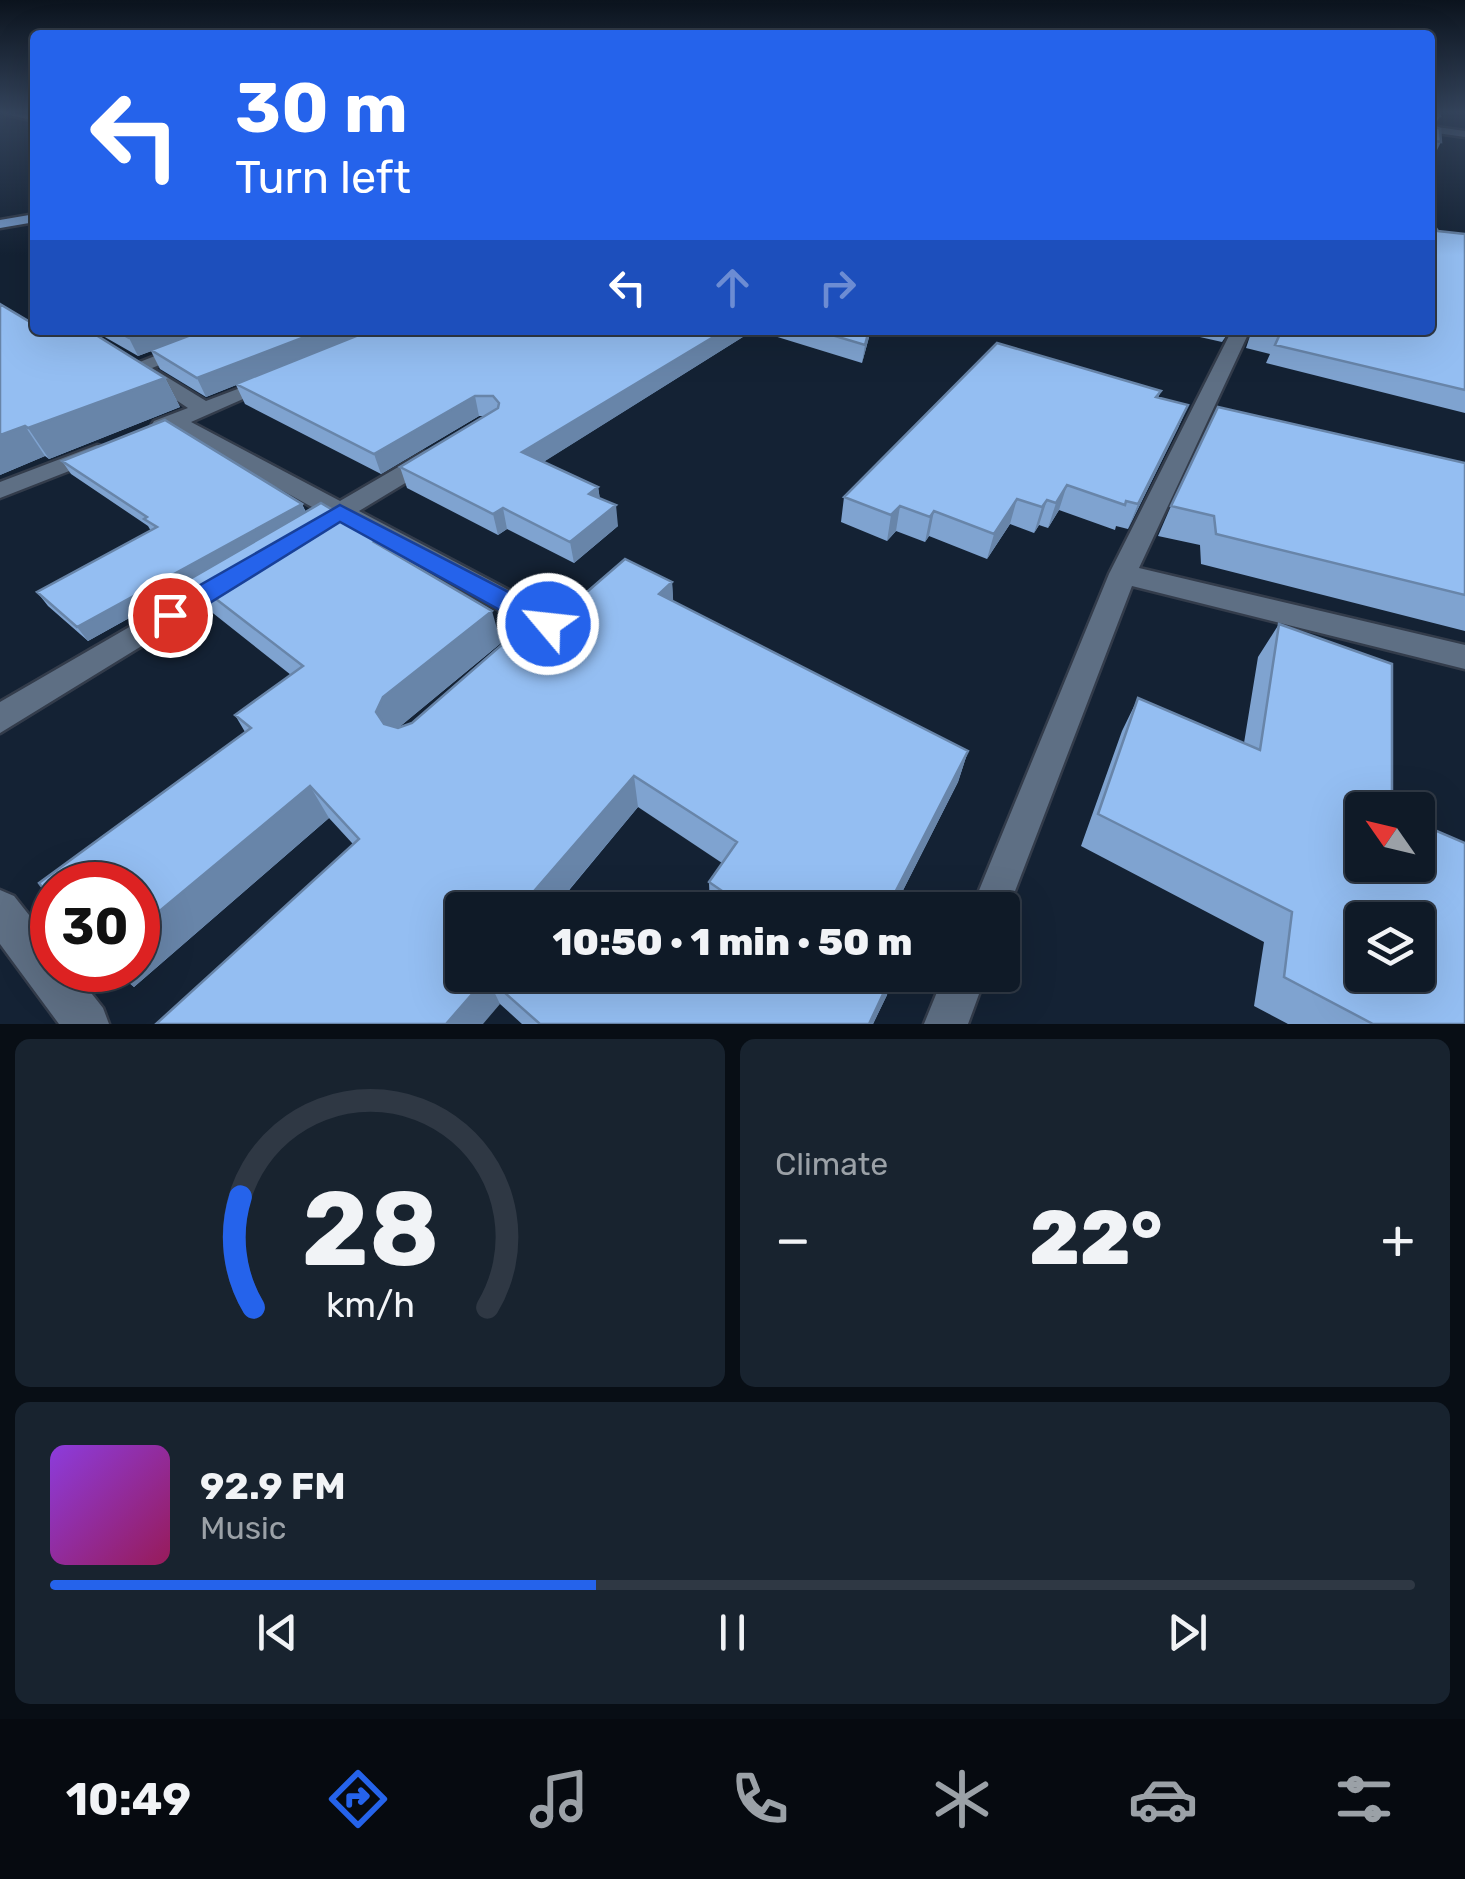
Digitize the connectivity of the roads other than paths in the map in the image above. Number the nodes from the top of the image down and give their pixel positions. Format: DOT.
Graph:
graph roads {
  1 [pos="30,219"];
  2 [pos="0,224"];
  3 [pos="222,335"];
  4 [pos="1239,335"];
  5 [pos="294,373"];
  6 [pos="204,409"];
  7 [pos="173,422"];
  8 [pos="456,443"];
  9 [pos="0,491"];
  10 [pos="340,512"];
  11 [pos="306,532"];
  12 [pos="255,564"];
  13 [pos="1122,574"];
  14 [pos="1465,658"];
  15 [pos="493,672"];
  16 [pos="0,719"];
  17 [pos="997,892"];
  18 [pos="0,910"];
  19 [pos="958,992"];
  20 [pos="87,1024"];
  21 [pos="946,1024"];
  1 -- 2 [label="main road"];
  3 -- 6 [label="street"];
  4 -- 13 [label="street"];
  5 -- 6 [label="street"];
  6 -- 7 [label="street"];
  7 -- 9 [label="street"];
  7 -- 10 [label="street"];
  8 -- 10 [label="street"];
  10 -- 11 [label="street"];
  10 -- 15 [label="street"];
  12 -- 16 [label="street"];
  13 -- 14 [label="street"];
  13 -- 17 [label="street"];
  18 -- 20 [label="street"];
  19 -- 21 [label="street"];
}
